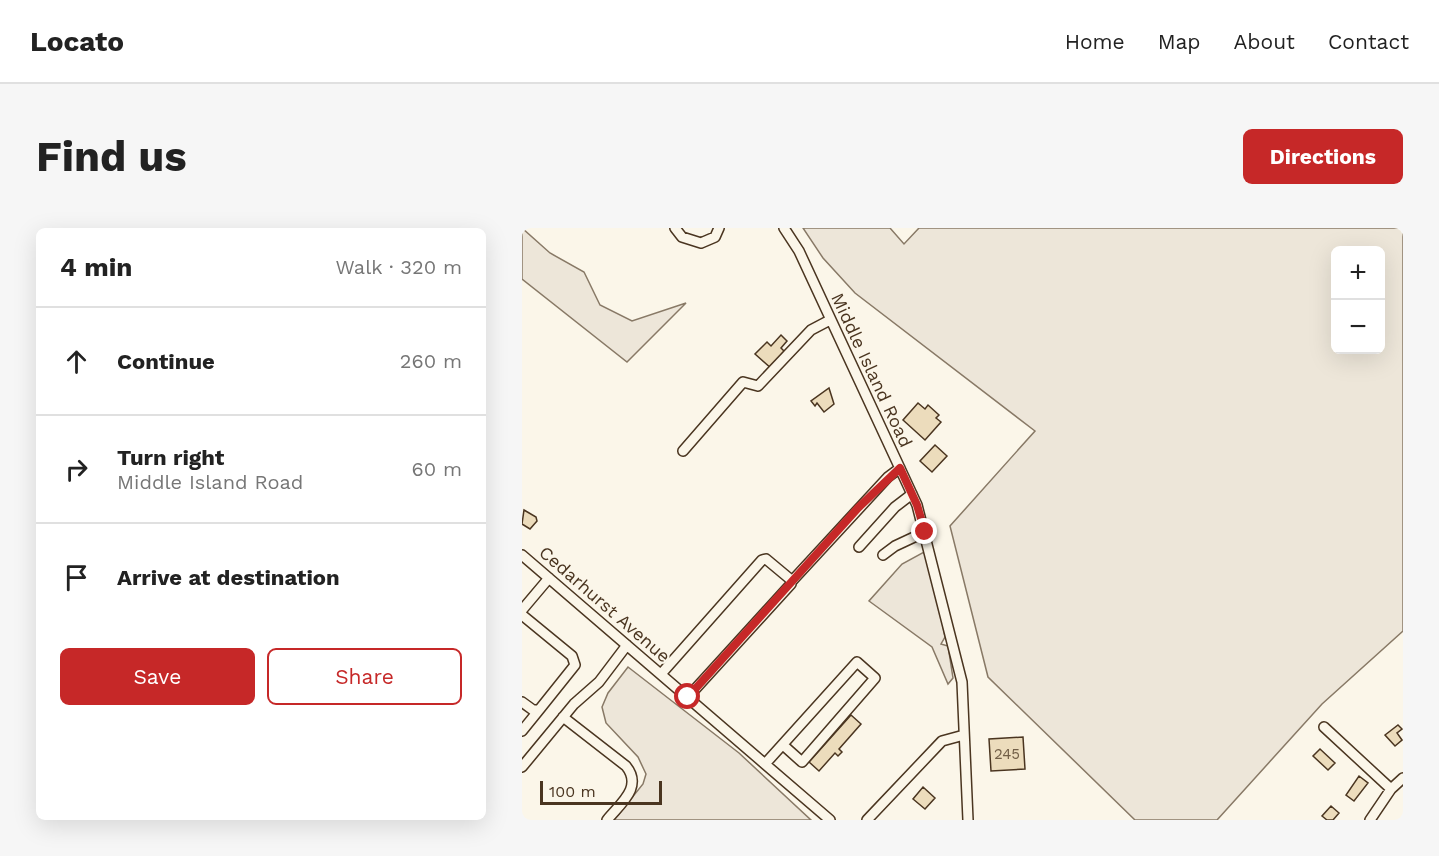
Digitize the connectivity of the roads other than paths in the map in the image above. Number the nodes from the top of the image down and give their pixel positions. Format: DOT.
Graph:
graph roads {
  1 [pos="675,228"];
  2 [pos="719,228"];
  3 [pos="784,228"];
  4 [pos="830,320"];
  5 [pos="682,451"];
  6 [pos="900,468"];
  7 [pos="912,494"];
  8 [pos="925,532"];
  9 [pos="859,547"];
  10 [pos="522,555"];
  11 [pos="883,555"];
  12 [pos="549,578"];
  13 [pos="792,581"];
  14 [pos="522,609"];
  15 [pos="627,645"];
  16 [pos="661,674"];
  17 [pos="688,697"];
  18 [pos="522,702"];
  19 [pos="539,710"];
  20 [pos="563,717"];
  21 [pos="1324,727"];
  22 [pos="522,731"];
  23 [pos="964,735"];
  24 [pos="783,745"];
  25 [pos="765,764"];
  26 [pos="522,767"];
  27 [pos="1403,778"];
  28 [pos="1391,789"];
  29 [pos="607,820"];
  30 [pos="830,820"];
  31 [pos="867,820"];
  32 [pos="968,820"];
  33 [pos="1370,820"];
  1 -- 2 [label="street"];
  3 -- 4 [label="street, Middle Island Road"];
  4 -- 5 [label="street"];
  4 -- 6 [label="street, Middle Island Road"];
  6 -- 7 [label="street, Middle Island Road"];
  6 -- 13 [label="street"];
  7 -- 8 [label="street, Middle Island Road"];
  7 -- 9 [label="street"];
  8 -- 11 [label="street"];
  8 -- 23 [label="street, Middle Island Road"];
  10 -- 12 [label="street, Cedarhurst Avenue"];
  12 -- 14 [label="street"];
  12 -- 15 [label="street, Cedarhurst Avenue"];
  13 -- 16 [label="street"];
  13 -- 17 [label="street"];
  14 -- 19 [label="street"];
  15 -- 16 [label="street, Cedarhurst Avenue"];
  15 -- 20 [label="street"];
  16 -- 17 [label="street, Cedarhurst Avenue"];
  17 -- 25 [label="street, Cedarhurst Avenue"];
  18 -- 19 [label="street"];
  19 -- 22 [label="street"];
  20 -- 26 [label="street"];
  20 -- 29 [label="street"];
  21 -- 28 [label="street"];
  23 -- 31 [label="street"];
  23 -- 32 [label="street, Middle Island Road"];
  24 -- 24 [label="street"];
  24 -- 25 [label="street"];
  25 -- 30 [label="street, Cedarhurst Avenue"];
  27 -- 28 [label="street"];
  28 -- 33 [label="street"];
}
